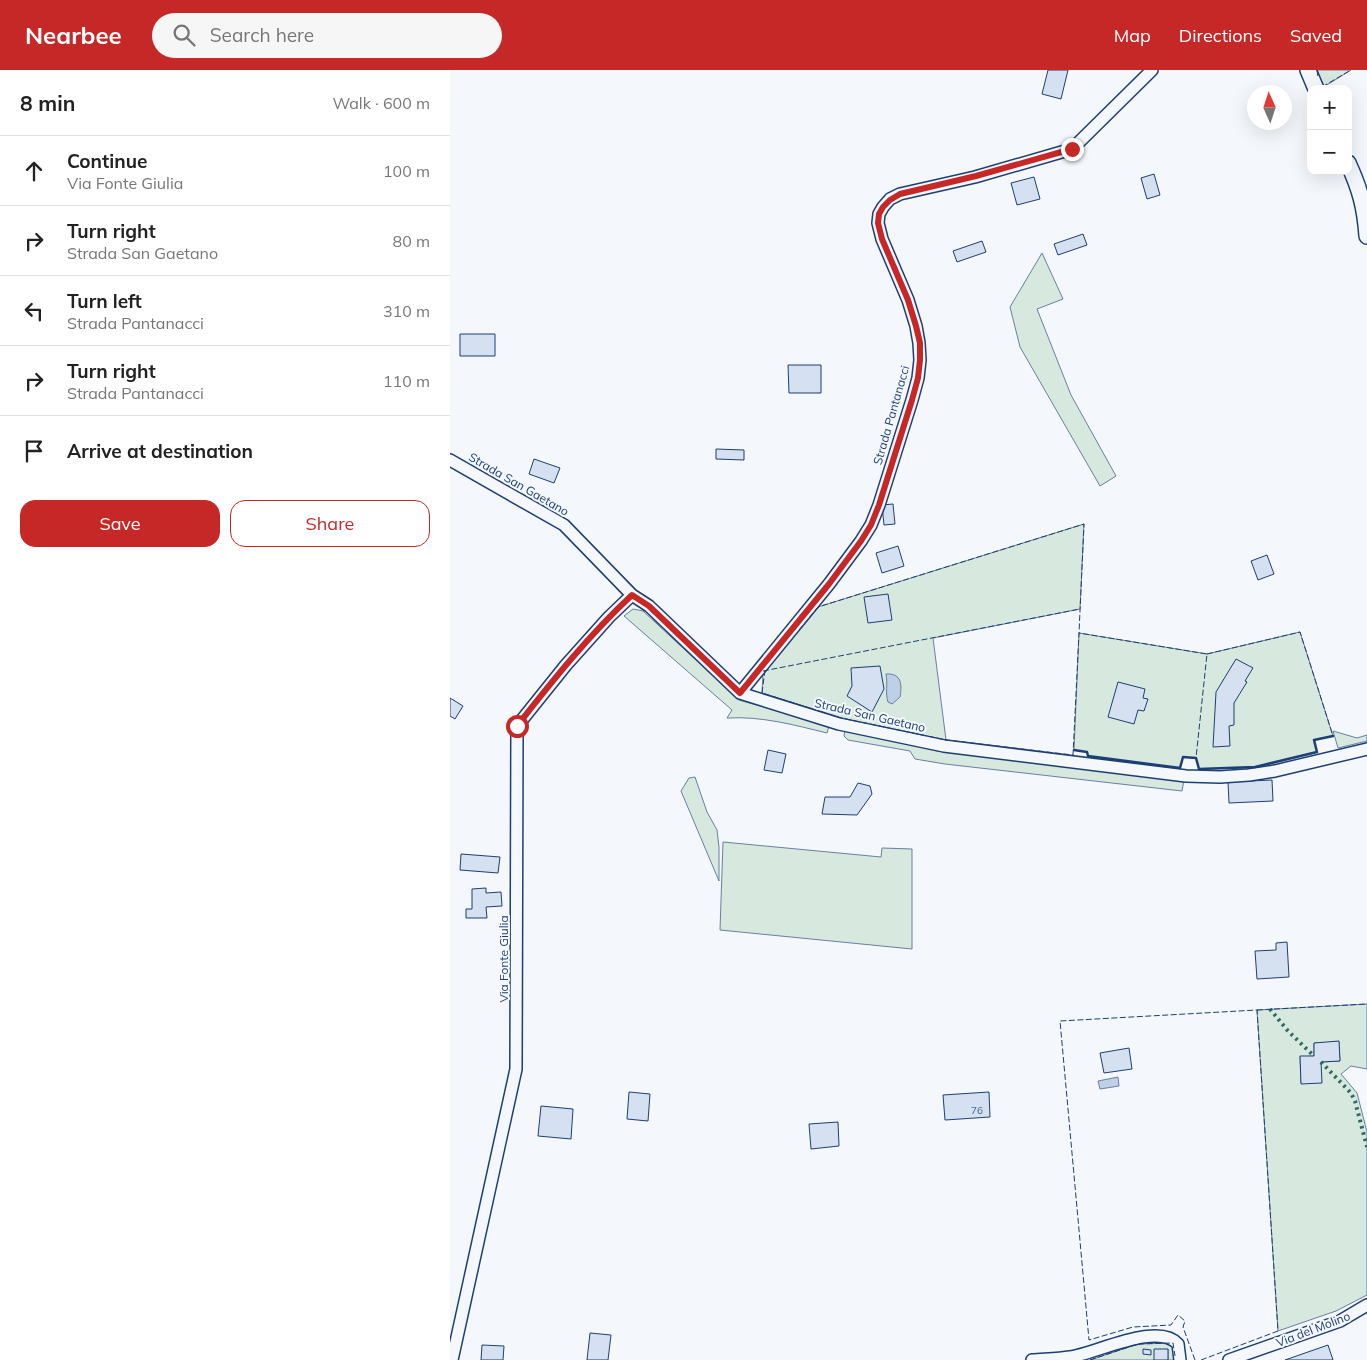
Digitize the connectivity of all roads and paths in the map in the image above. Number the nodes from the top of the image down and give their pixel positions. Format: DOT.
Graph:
graph roads {
  1 [pos="1152,70"];
  2 [pos="1308,70"];
  3 [pos="1314,85"];
  4 [pos="1352,172"];
  5 [pos="1367,236"];
  6 [pos="450,460"];
  7 [pos="632,595"];
  8 [pos="740,693"];
  9 [pos="1367,749"];
  10 [pos="1367,1305"];
  11 [pos="452,1360"];
  12 [pos="1032,1360"];
  13 [pos="1180,1360"];
  14 [pos="1229,1360"];
  1 -- 8 [label="street, Strada Pantanacci"];
  2 -- 3 [label="street"];
  4 -- 5 [label="street"];
  6 -- 7 [label="street, Strada San Gaetano"];
  7 -- 8 [label="street, Strada San Gaetano"];
  7 -- 11 [label="street, Via Fonte Giulia"];
  8 -- 9 [label="street, Strada San Gaetano"];
  10 -- 14 [label="street, Via del Molino"];
  12 -- 13 [label="street"];
}
